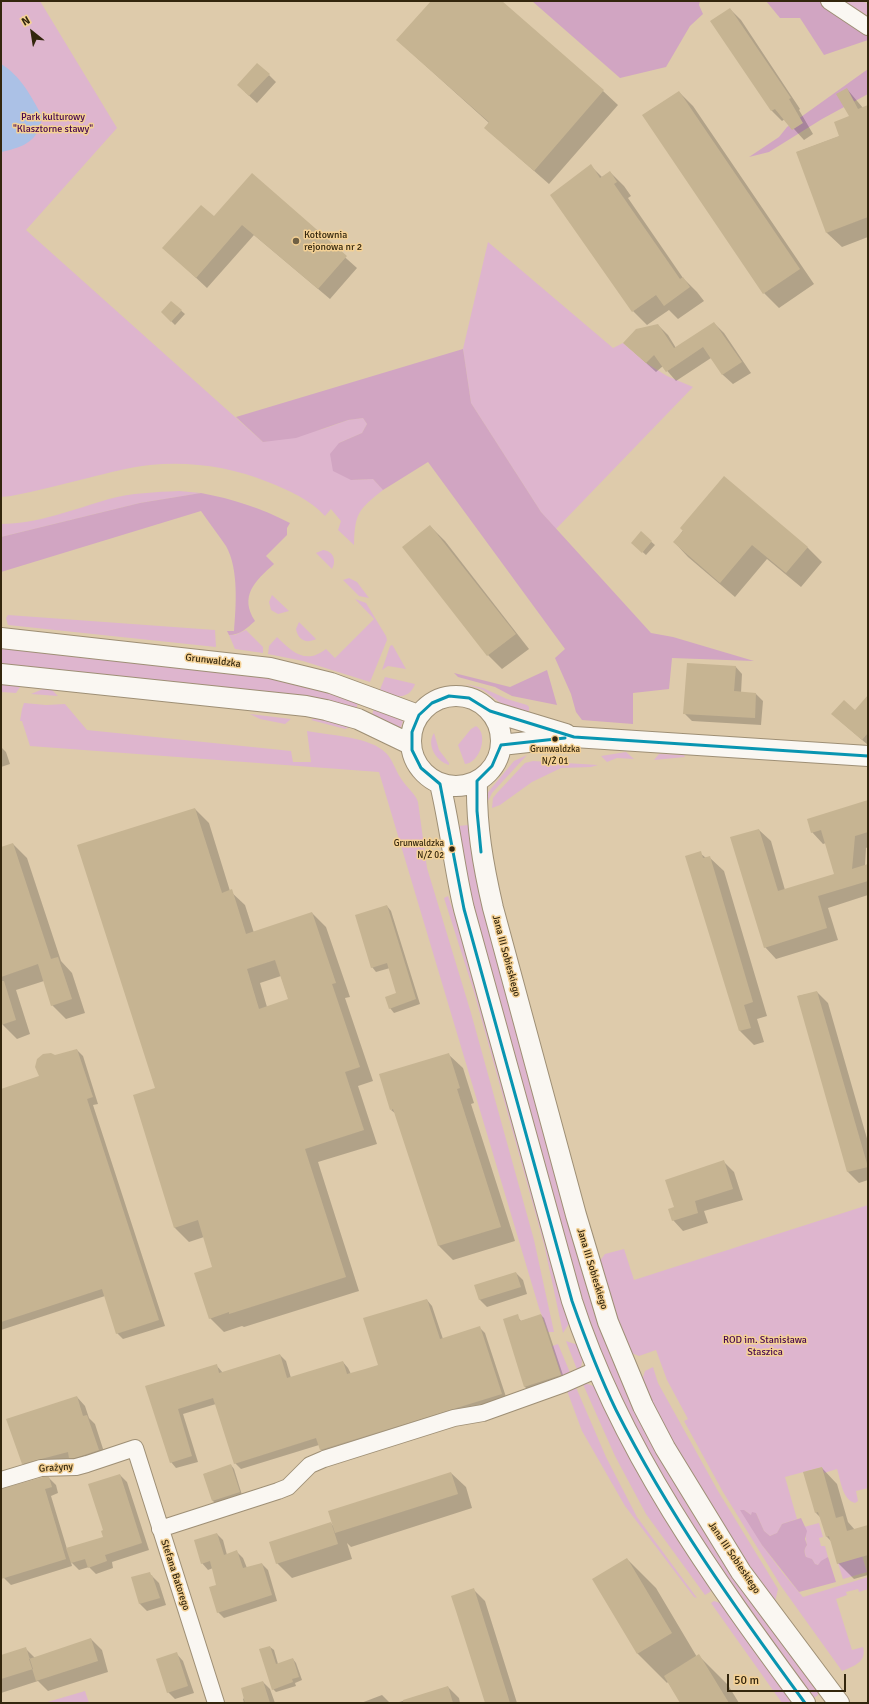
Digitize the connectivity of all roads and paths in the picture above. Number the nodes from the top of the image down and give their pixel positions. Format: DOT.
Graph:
graph roads {
  1 [pos="829,1"];
  2 [pos="868,27"];
  3 [pos="1,638"];
  4 [pos="1,674"];
  5 [pos="490,711"];
  6 [pos="418,715"];
  7 [pos="574,737"];
  8 [pos="410,744"];
  9 [pos="501,745"];
  10 [pos="868,756"];
  11 [pos="477,781"];
  12 [pos="440,784"];
  13 [pos="598,1369"];
  14 [pos="135,1448"];
  15 [pos="1,1480"];
  16 [pos="160,1529"];
  17 [pos="216,1703"];
  18 [pos="805,1703"];
  19 [pos="838,1703"];
  1 -- 2 [label="street"];
  3 -- 6 [label="street, Grunwaldzka"];
  4 -- 8 [label="street"];
  5 -- 6 [label="street"];
  5 -- 7 [label="street"];
  5 -- 9 [label="street"];
  6 -- 8 [label="street"];
  7 -- 9 [label="street"];
  7 -- 10 [label="street"];
  8 -- 12 [label="street"];
  9 -- 11 [label="street"];
  11 -- 12 [label="street"];
  11 -- 19 [label="street, Jana III Sobieskiego"];
  12 -- 13 [label="street"];
  13 -- 16 [label="street"];
  13 -- 18 [label="street"];
  14 -- 15 [label="street, Grażyny"];
  14 -- 16 [label="street, Stefana Batorego"];
  16 -- 17 [label="street, Stefana Batorego"];
}
